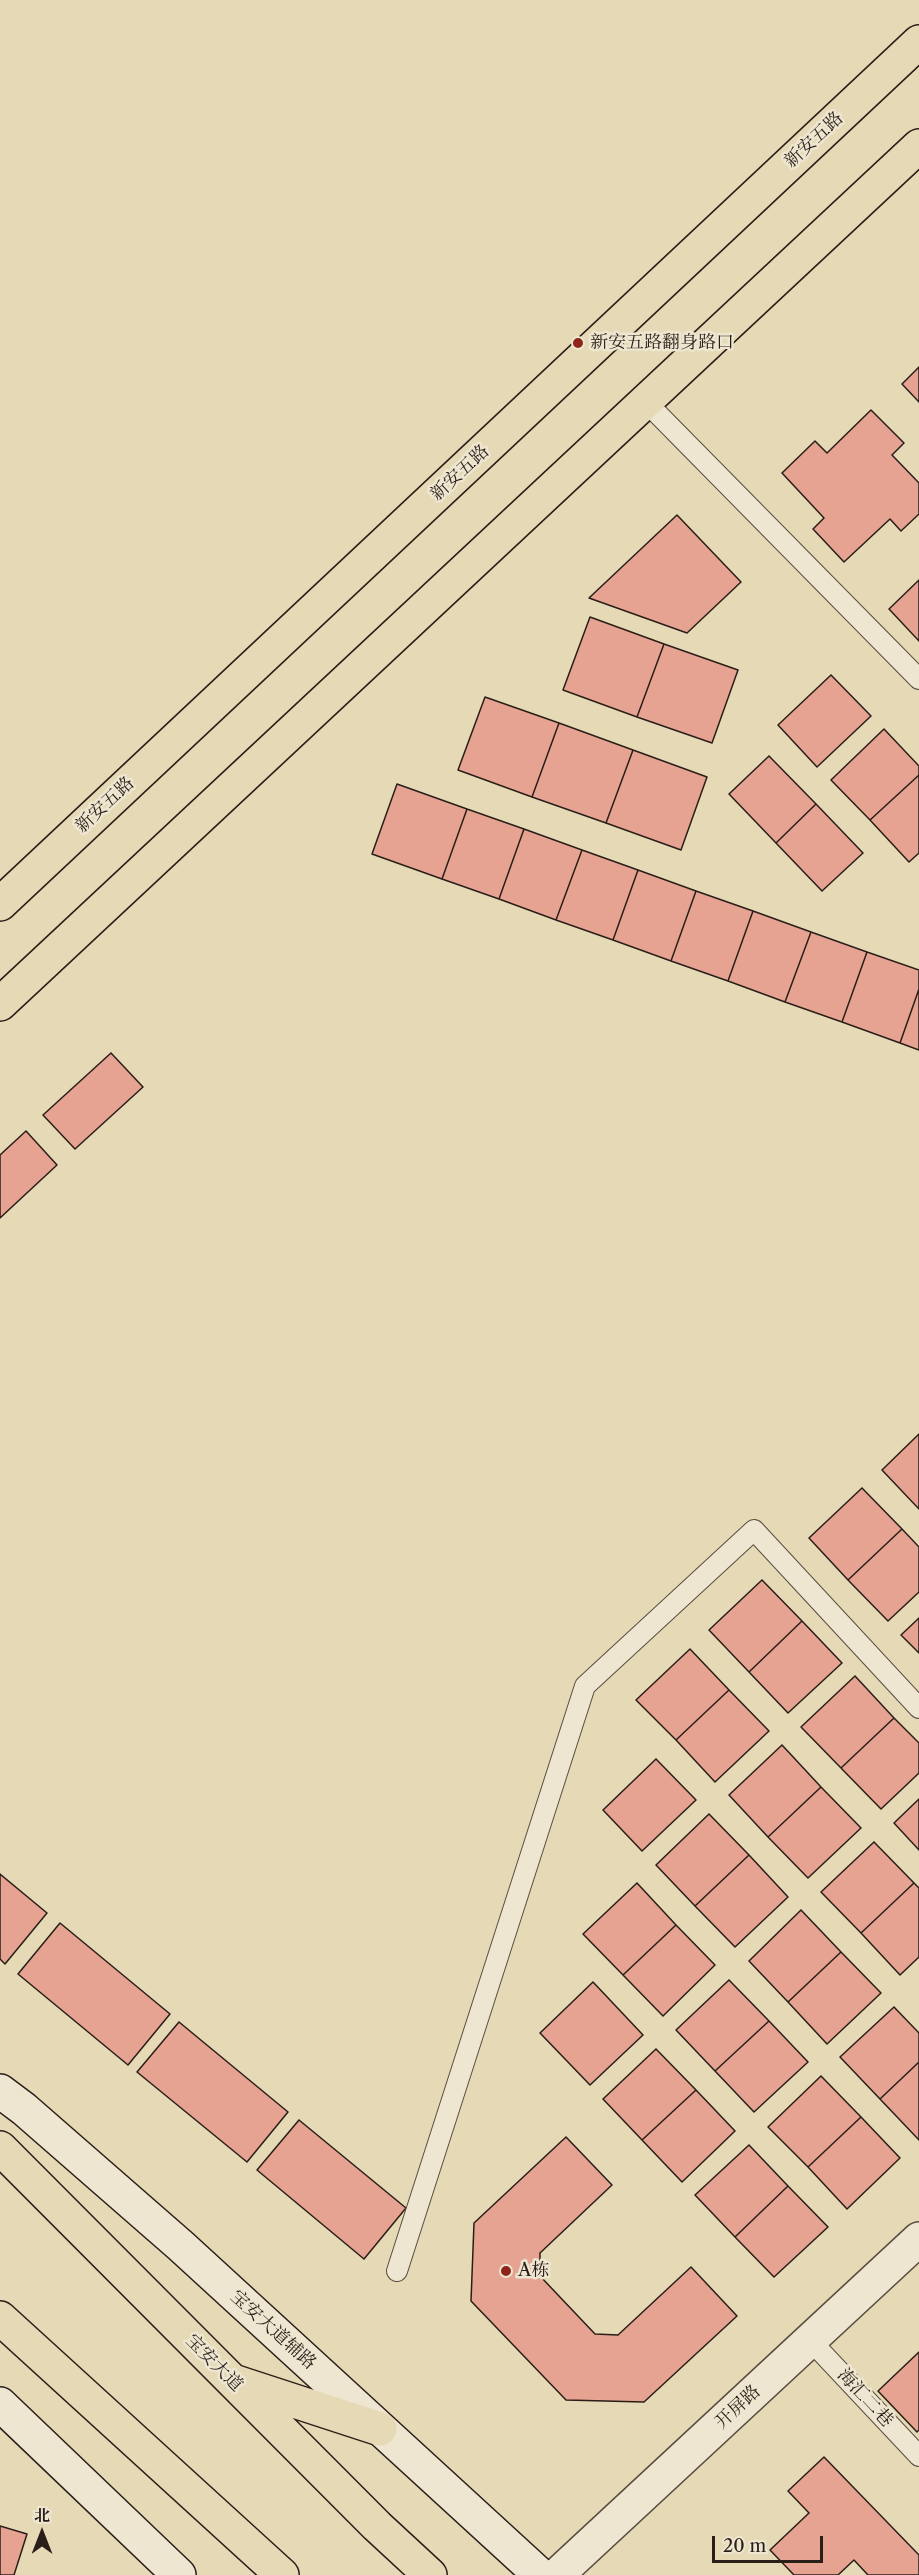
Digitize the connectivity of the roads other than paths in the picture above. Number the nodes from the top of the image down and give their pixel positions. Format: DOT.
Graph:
graph roads {
  1 [pos="919,42"];
  2 [pos="919,146"];
  3 [pos="645,401"];
  4 [pos="919,680"];
  5 [pos="0,904"];
  6 [pos="0,1004"];
  7 [pos="919,1708"];
  8 [pos="0,2091"];
  9 [pos="0,2148"];
  10 [pos="919,2239"];
  11 [pos="398,2271"];
  12 [pos="0,2318"];
  13 [pos="810,2340"];
  14 [pos="232,2381"];
  15 [pos="0,2404"];
  16 [pos="380,2429"];
  17 [pos="919,2456"];
  18 [pos="179,2575"];
  19 [pos="282,2575"];
  20 [pos="430,2575"];
  21 [pos="540,2575"];
  22 [pos="557,2575"];
  1 -- 5 [label="main road, 新安五路"];
  2 -- 3 [label="main road"];
  3 -- 4 [label="lane"];
  3 -- 6 [label="main road"];
  7 -- 11 [label="lane"];
  8 -- 16 [label="main road, 宝安大道辅路"];
  9 -- 14 [label="main road, 宝安大道"];
  10 -- 13 [label="main road, 开屏路"];
  12 -- 19 [label="main road"];
  13 -- 17 [label="lane, 海汇二巷"];
  13 -- 22 [label="main road, 开屏路"];
  14 -- 16 [label="main road"];
  14 -- 20 [label="main road, 宝安大道"];
  15 -- 18 [label="main road"];
  16 -- 21 [label="main road, 宝安大道辅路"];
}
